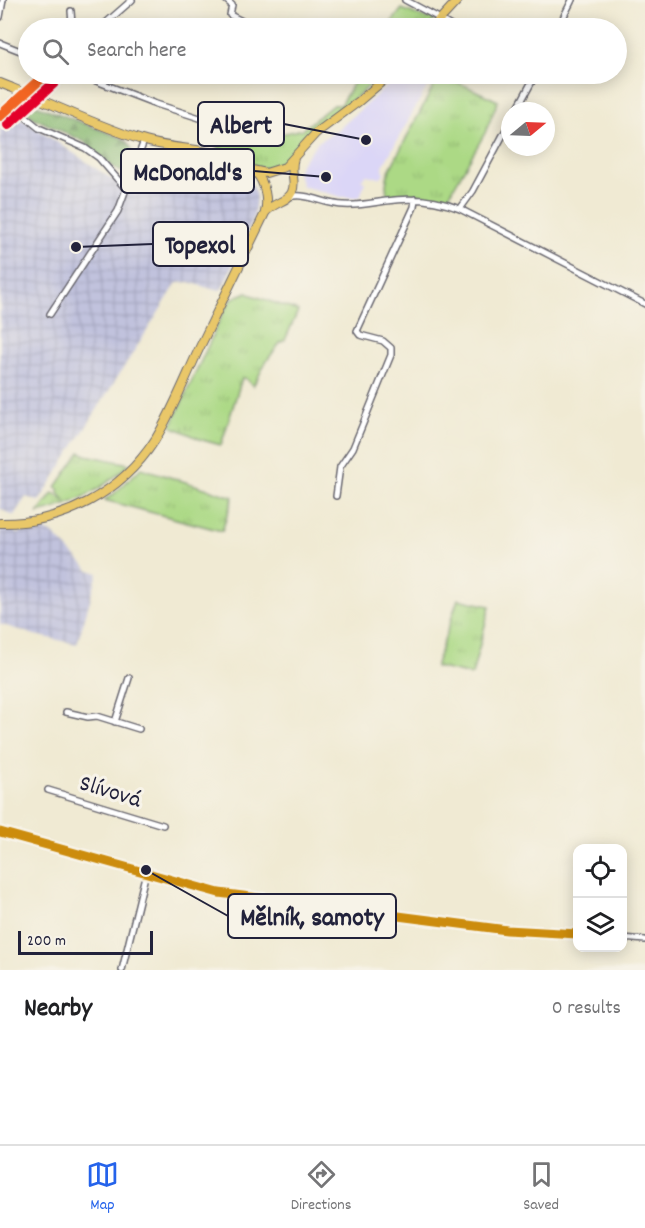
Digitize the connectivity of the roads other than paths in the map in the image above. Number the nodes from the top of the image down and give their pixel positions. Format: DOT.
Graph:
graph roads {
  1 [pos="3,0"];
  2 [pos="132,0"];
  3 [pos="226,0"];
  4 [pos="405,0"];
  5 [pos="458,0"];
  6 [pos="572,0"];
  7 [pos="416,2"];
  8 [pos="71,11"];
  9 [pos="0,17"];
  10 [pos="437,17"];
  11 [pos="72,18"];
  12 [pos="111,18"];
  13 [pos="236,18"];
  14 [pos="441,18"];
  15 [pos="563,18"];
  16 [pos="0,43"];
  17 [pos="18,50"];
  18 [pos="0,83"];
  19 [pos="45,84"];
  20 [pos="104,84"];
  21 [pos="379,84"];
  22 [pos="531,84"];
  23 [pos="521,102"];
  24 [pos="268,124"];
  25 [pos="501,139"];
  26 [pos="144,141"];
  27 [pos="294,158"];
  28 [pos="252,170"];
  29 [pos="275,171"];
  30 [pos="293,182"];
  31 [pos="126,189"];
  32 [pos="264,190"];
  33 [pos="307,196"];
  34 [pos="415,198"];
  35 [pos="284,200"];
  36 [pos="460,209"];
  37 [pos="265,213"];
  38 [pos="645,304"];
  39 [pos="50,314"];
  40 [pos="336,496"];
  41 [pos="0,523"];
  42 [pos="129,678"];
  43 [pos="66,712"];
  44 [pos="115,722"];
  45 [pos="139,729"];
  46 [pos="48,790"];
  47 [pos="163,825"];
  48 [pos="0,832"];
  49 [pos="146,872"];
  50 [pos="573,934"];
  51 [pos="627,938"];
  52 [pos="645,940"];
  53 [pos="122,970"];
  1 -- 9 [label="street"];
  2 -- 12 [label="street"];
  3 -- 13 [label="street"];
  4 -- 7 [label="street"];
  5 -- 14 [label="main road"];
  6 -- 15 [label="street"];
  7 -- 10 [label="street"];
  8 -- 11 [label="street"];
  16 -- 17 [label="street"];
  18 -- 26 [label="main road, bridge"];
  19 -- 31 [label="street"];
  20 -- 24 [label="street"];
  21 -- 27 [label="main road"];
  22 -- 23 [label="street"];
  25 -- 36 [label="street"];
  26 -- 28 [label="main road"];
  26 -- 31 [label="street"];
  27 -- 29 [label="main road"];
  27 -- 30 [label="main road"];
  28 -- 29 [label="main road"];
  28 -- 32 [label="main road"];
  29 -- 30 [label="main road"];
  29 -- 32 [label="main road"];
  30 -- 33 [label="street"];
  30 -- 35 [label="main road"];
  31 -- 39 [label="street"];
  32 -- 35 [label="main road"];
  32 -- 37 [label="main road"];
  33 -- 34 [label="street"];
  33 -- 35 [label="street"];
  34 -- 36 [label="street"];
  34 -- 40 [label="street"];
  35 -- 37 [label="main road"];
  36 -- 38 [label="street"];
  37 -- 41 [label="main road"];
  42 -- 44 [label="street"];
  43 -- 44 [label="street"];
  44 -- 45 [label="street"];
  46 -- 47 [label="street, Slívová"];
  48 -- 49 [label="street"];
  49 -- 50 [label="street"];
  49 -- 53 [label="street"];
  51 -- 52 [label="street"];
}
